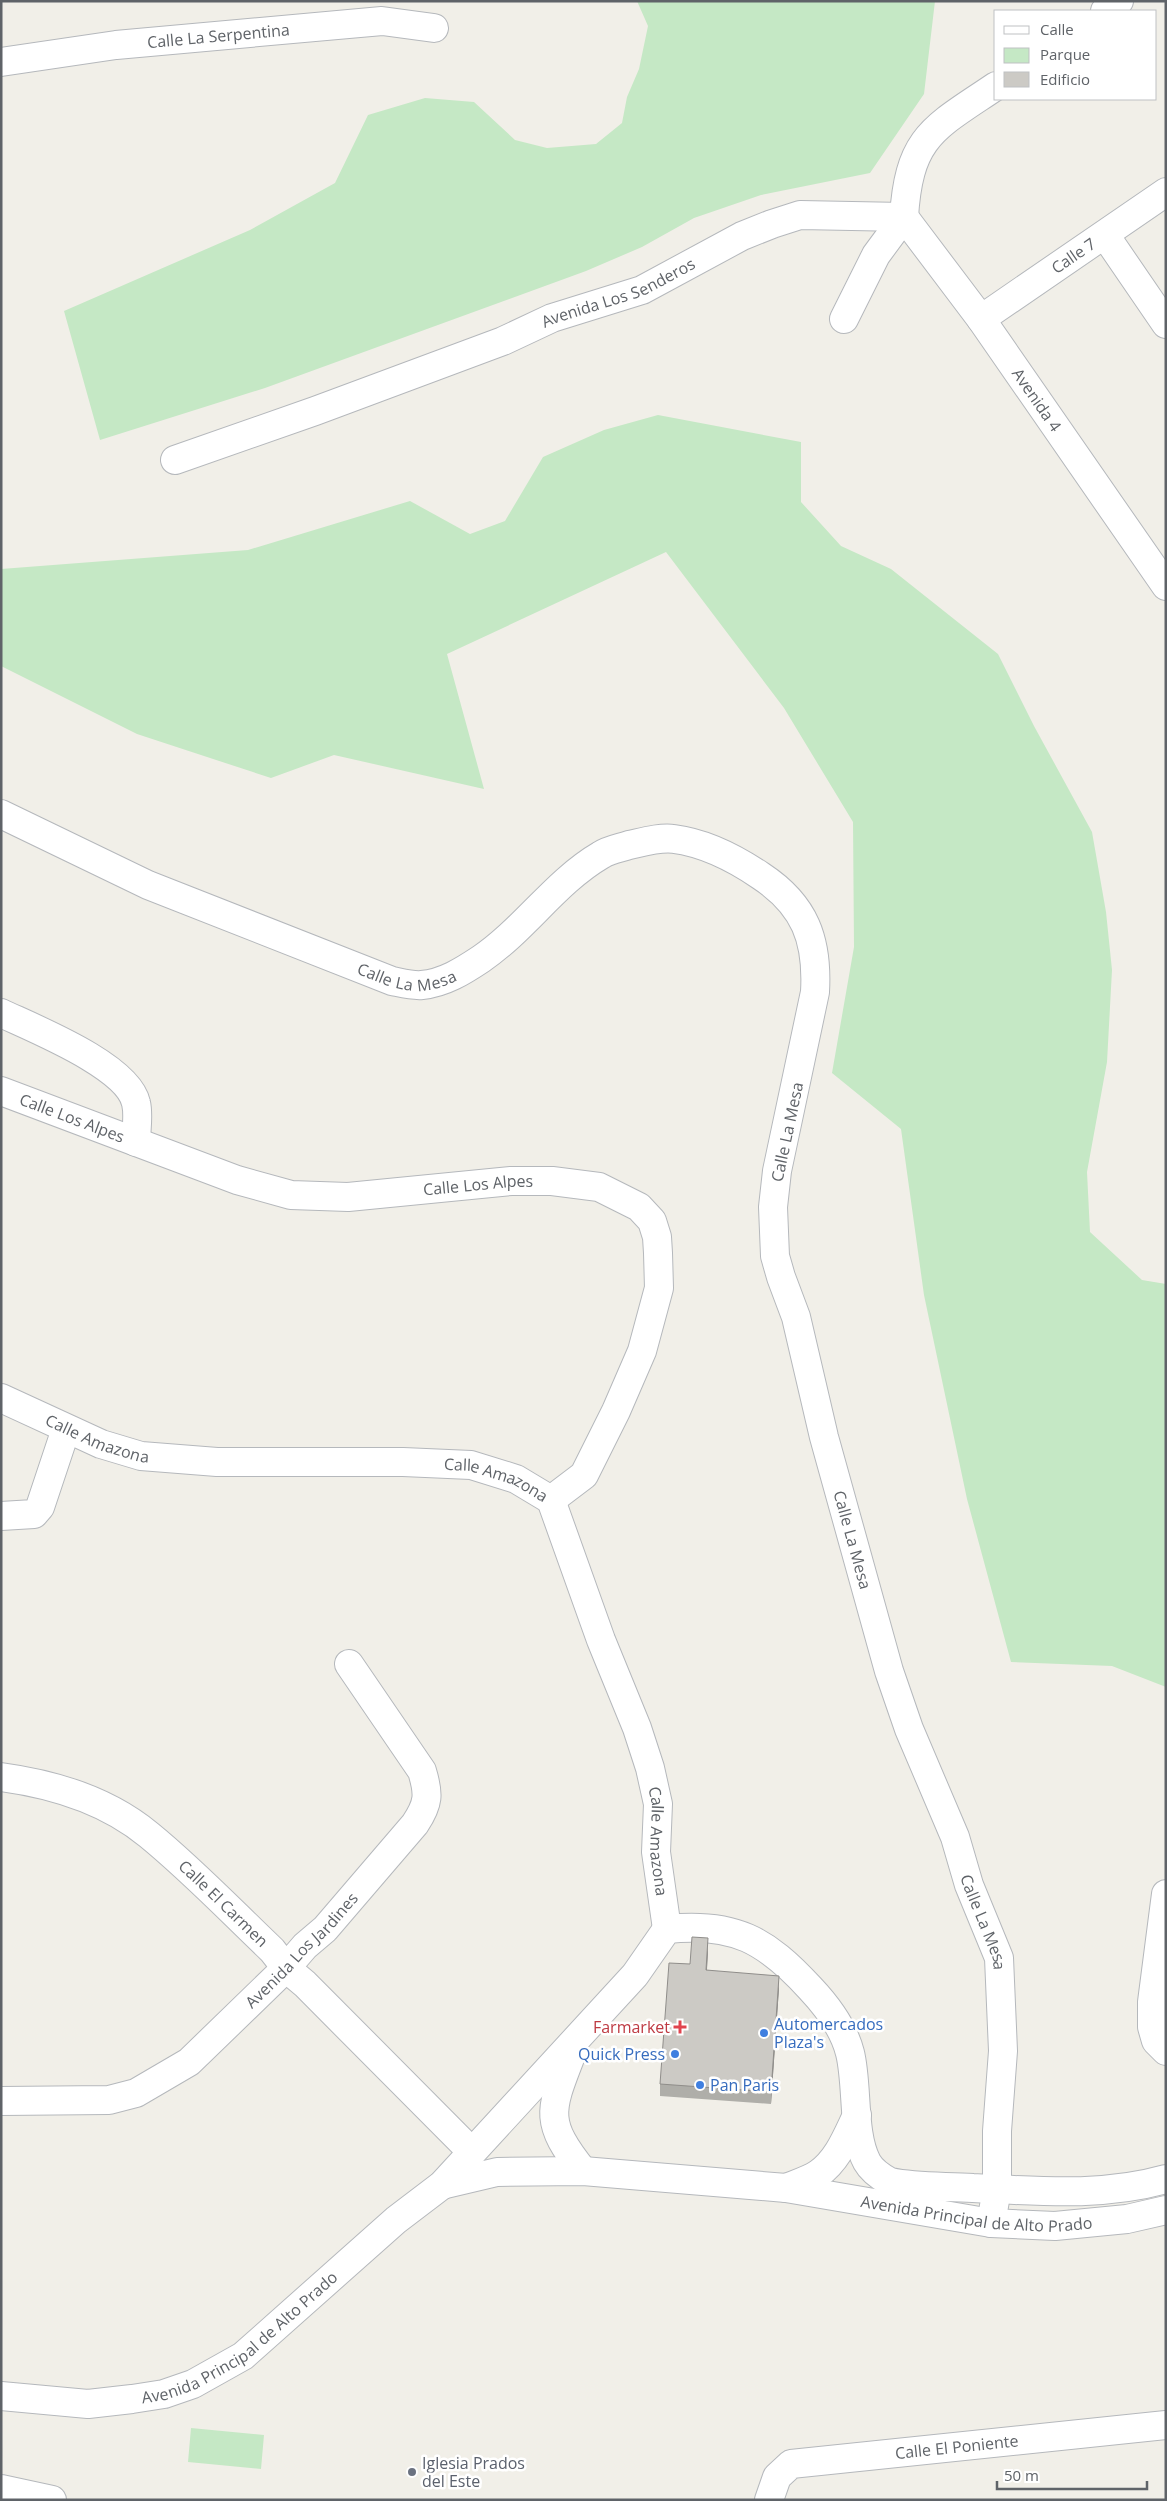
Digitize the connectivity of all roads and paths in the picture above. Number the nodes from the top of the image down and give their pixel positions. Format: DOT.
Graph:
graph roads {
  1 [pos="1119,1"];
  2 [pos="1106,10"];
  3 [pos="434,28"];
  4 [pos="1,62"];
  5 [pos="994,87"];
  6 [pos="1166,192"];
  7 [pos="904,217"];
  8 [pos="1105,235"];
  9 [pos="844,319"];
  10 [pos="981,319"];
  11 [pos="1166,324"];
  12 [pos="175,460"];
  13 [pos="1166,586"];
  14 [pos="1,814"];
  15 [pos="1,1013"];
  16 [pos="1,1090"];
  17 [pos="136,1142"];
  18 [pos="1,1398"];
  19 [pos="66,1429"];
  20 [pos="551,1500"];
  21 [pos="1,1516"];
  22 [pos="349,1664"];
  23 [pos="1,1777"];
  24 [pos="1166,1894"];
  25 [pos="666,1929"];
  26 [pos="286,1968"];
  27 [pos="577,2040"];
  28 [pos="1166,2051"];
  29 [pos="1,2101"];
  30 [pos="857,2115"];
  31 [pos="472,2152"];
  32 [pos="583,2171"];
  33 [pos="1166,2179"];
  34 [pos="442,2185"];
  35 [pos="786,2188"];
  36 [pos="997,2189"];
  37 [pos="1166,2210"];
  38 [pos="991,2223"];
  39 [pos="1,2396"];
  40 [pos="1166,2425"];
  41 [pos="1,2489"];
  42 [pos="52,2500"];
  43 [pos="769,2500"];
  1 -- 2 [label="street"];
  3 -- 4 [label="street, Calle La Serpentina"];
  5 -- 7 [label="street"];
  6 -- 8 [label="street, Calle 7"];
  7 -- 9 [label="street"];
  7 -- 10 [label="street, Avenida 4"];
  7 -- 12 [label="street, Avenida Los Senderos"];
  8 -- 10 [label="street, Calle 7"];
  8 -- 11 [label="street"];
  10 -- 13 [label="street, Avenida 4"];
  14 -- 36 [label="street, Calle La Mesa"];
  15 -- 17 [label="street"];
  16 -- 17 [label="street, Calle Los Alpes"];
  17 -- 20 [label="street, Calle Los Alpes"];
  18 -- 19 [label="street, Calle Amazona"];
  19 -- 20 [label="street, Calle Amazona"];
  19 -- 21 [label="street"];
  20 -- 25 [label="street, Calle Amazona"];
  22 -- 26 [label="street, Avenida Los Jardines"];
  23 -- 26 [label="street, Calle El Carmen"];
  24 -- 28 [label="street"];
  25 -- 27 [label="street, Avenida Principal de Alto Prado"];
  25 -- 30 [label="street, Avenida Principal de Alto Prado"];
  26 -- 29 [label="street, Avenida Los Jardines"];
  26 -- 31 [label="street, Calle El Carmen"];
  27 -- 31 [label="street, Avenida Principal de Alto Prado"];
  27 -- 32 [label="street, Avenida Principal de Alto Prado"];
  30 -- 35 [label="street, Avenida Principal de Alto Prado"];
  30 -- 36 [label="street, Avenida Principal de Alto Prado"];
  31 -- 34 [label="street, Avenida Principal de Alto Prado"];
  32 -- 34 [label="street, Avenida Principal de Alto Prado"];
  32 -- 35 [label="street, Avenida Principal de Alto Prado"];
  33 -- 36 [label="street, Avenida Principal de Alto Prado"];
  34 -- 39 [label="street, Avenida Principal de Alto Prado"];
  35 -- 38 [label="street, Avenida Principal de Alto Prado"];
  36 -- 38 [label="street, Calle La Mesa"];
  37 -- 38 [label="street, Avenida Principal de Alto Prado"];
  40 -- 43 [label="street, Calle El Poniente"];
  41 -- 42 [label="street"];
}
